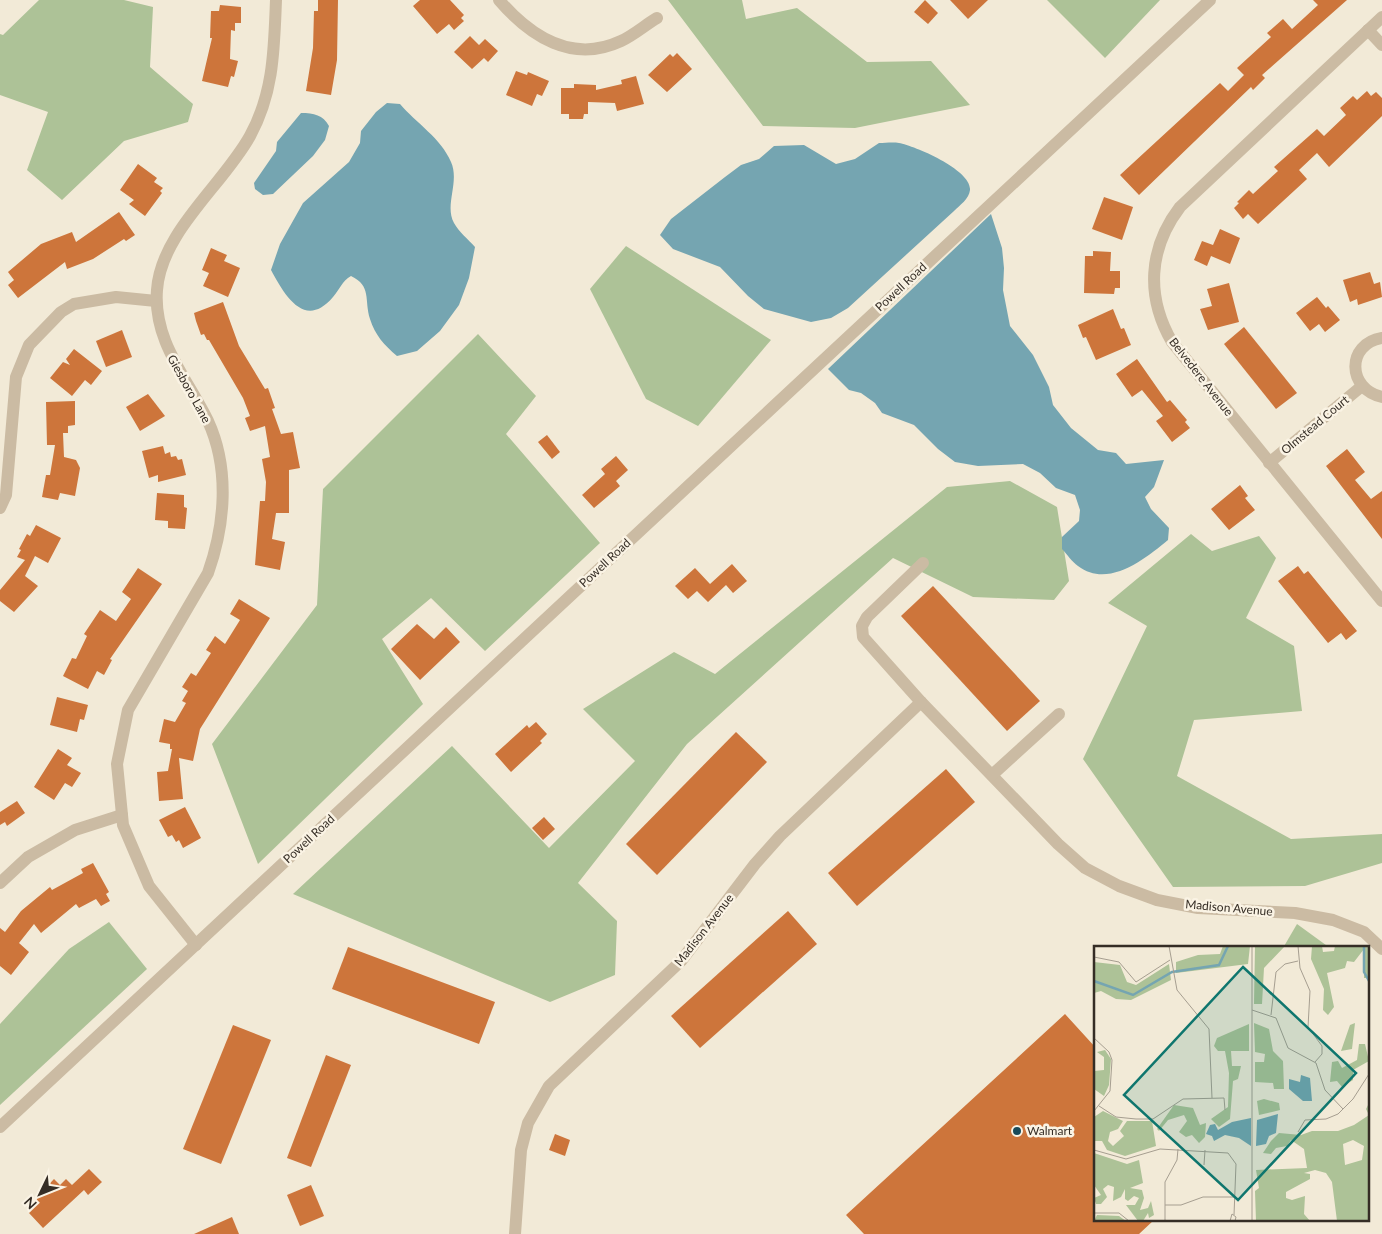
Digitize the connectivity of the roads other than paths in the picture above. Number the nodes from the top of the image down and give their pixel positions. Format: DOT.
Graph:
graph roads {
  1 [pos="276,0"];
  2 [pos="499,0"];
  3 [pos="1210,0"];
  4 [pos="1382,17"];
  5 [pos="657,18"];
  6 [pos="1368,30"];
  7 [pos="1382,45"];
  8 [pos="156,301"];
  9 [pos="1382,338"];
  10 [pos="1362,386"];
  11 [pos="1382,397"];
  12 [pos="1269,463"];
  13 [pos="0,508"];
  14 [pos="923,563"];
  15 [pos="1382,601"];
  16 [pos="921,702"];
  17 [pos="1059,714"];
  18 [pos="992,775"];
  19 [pos="122,815"];
  20 [pos="0,883"];
  21 [pos="196,944"];
  22 [pos="1382,948"];
  23 [pos="0,1127"];
  24 [pos="515,1234"];
  1 -- 8 [label="street, Giesboro Lane"];
  2 -- 5 [label="street"];
  3 -- 21 [label="street, Powell Road"];
  4 -- 6 [label="street, Belvedere Avenue"];
  6 -- 7 [label="street"];
  6 -- 12 [label="street, Belvedere Avenue"];
  8 -- 13 [label="street"];
  8 -- 19 [label="street, Giesboro Lane"];
  9 -- 10 [label="street"];
  10 -- 11 [label="street"];
  10 -- 12 [label="street, Olmstead Court"];
  12 -- 15 [label="street, Belvedere Avenue"];
  14 -- 16 [label="street, Madison Avenue"];
  16 -- 18 [label="street, Madison Avenue"];
  16 -- 24 [label="street, Madison Avenue"];
  17 -- 18 [label="street"];
  18 -- 22 [label="street, Madison Avenue"];
  19 -- 20 [label="street"];
  19 -- 21 [label="street, Giesboro Lane"];
  21 -- 23 [label="street, Powell Road"];
}
